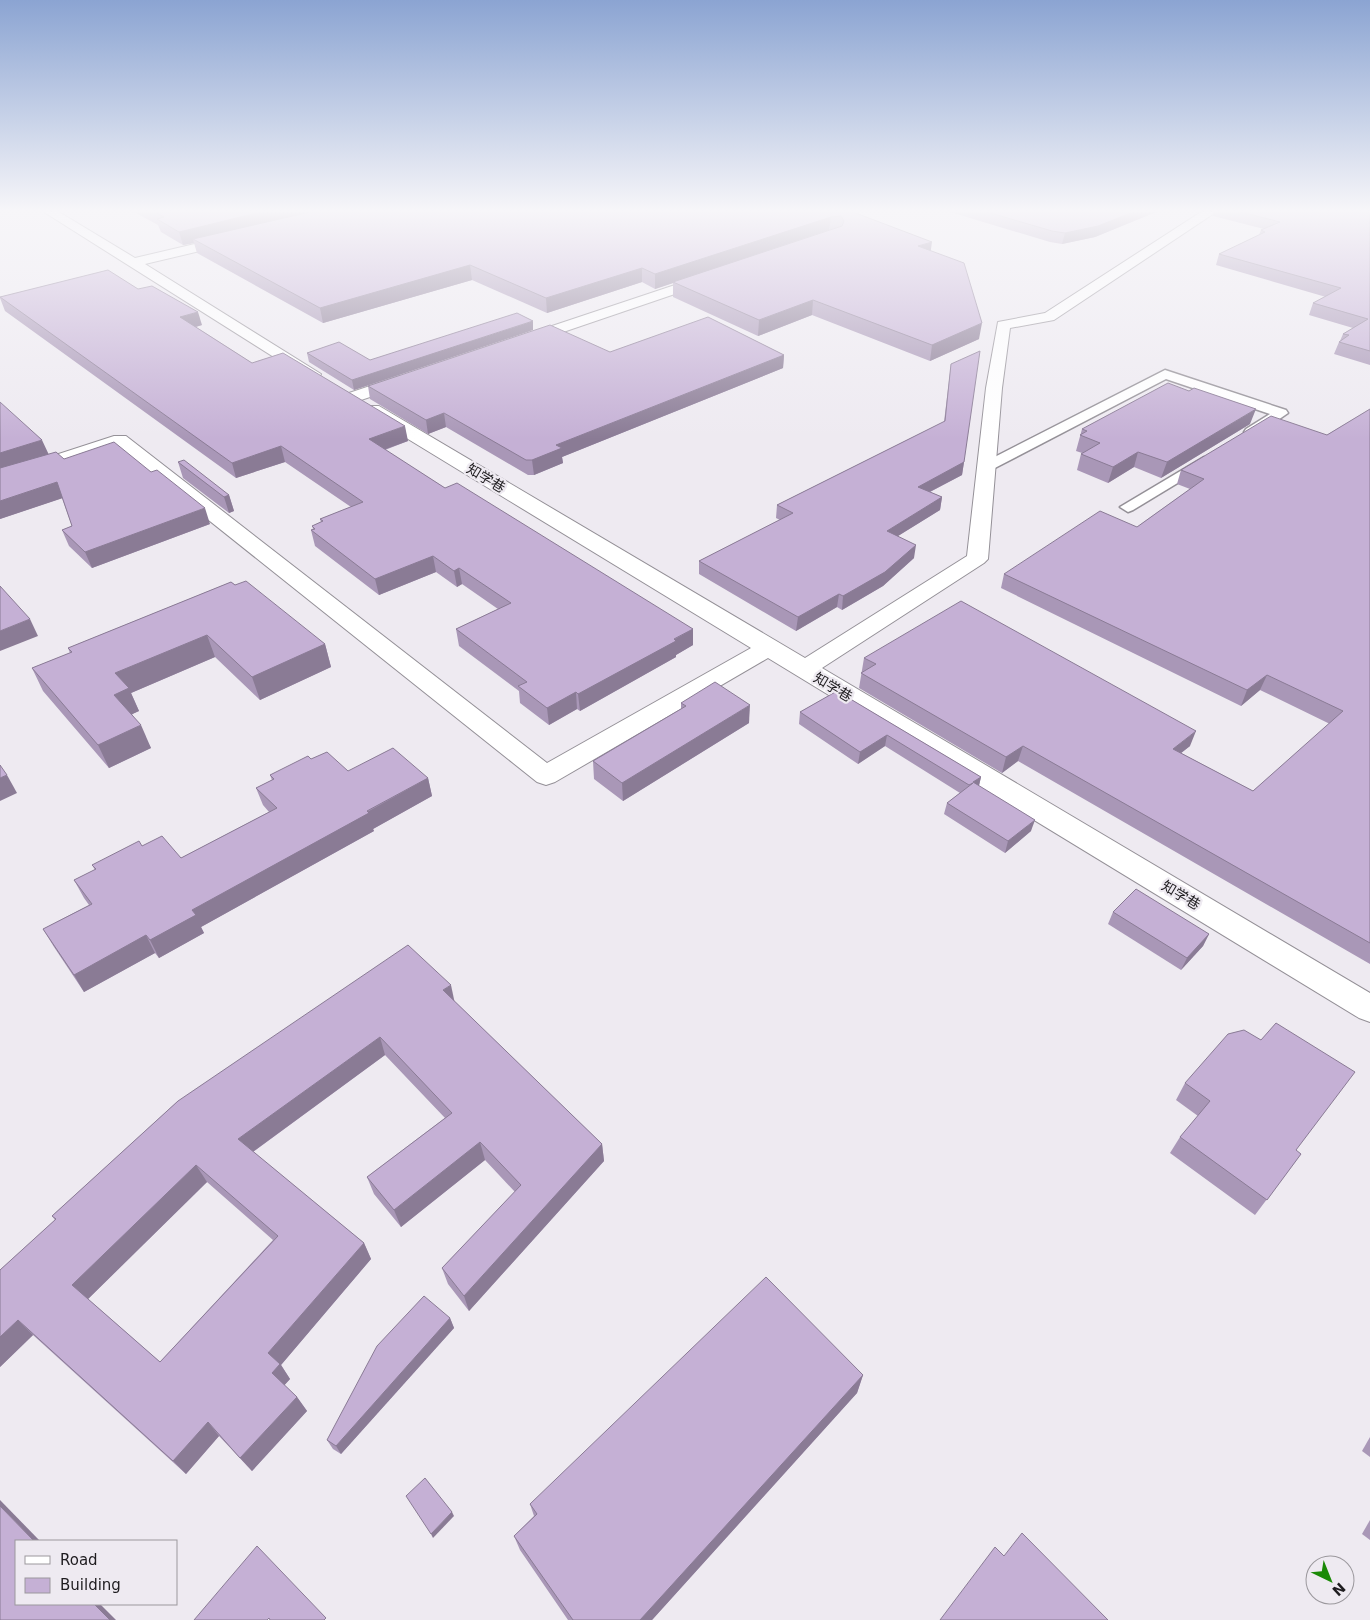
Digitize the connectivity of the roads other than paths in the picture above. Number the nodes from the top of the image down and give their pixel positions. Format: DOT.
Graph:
graph roads {
  1 [pos="173,288"];
  2 [pos="681,288"];
  3 [pos="1094,288"];
  4 [pos="504,347"];
  5 [pos="418,375"];
  6 [pos="339,390"];
  7 [pos="1239,439"];
  8 [pos="1213,455"];
  9 [pos="986,467"];
  10 [pos="0,479"];
  11 [pos="1128,507"];
  12 [pos="768,648"];
  13 [pos="804,669"];
  14 [pos="1370,1009"];
  1 -- 6 [label="street, 知学巷"];
  2 -- 4 [label="street"];
  3 -- 9 [label="street"];
  5 -- 6 [label="street"];
  6 -- 12 [label="street, 知学巷"];
  7 -- 9 [label="lane"];
  8 -- 11 [label="lane"];
  9 -- 13 [label="street"];
  10 -- 12 [label="street"];
  12 -- 13 [label="street, 知学巷"];
  13 -- 14 [label="street, 知学巷"];
}
